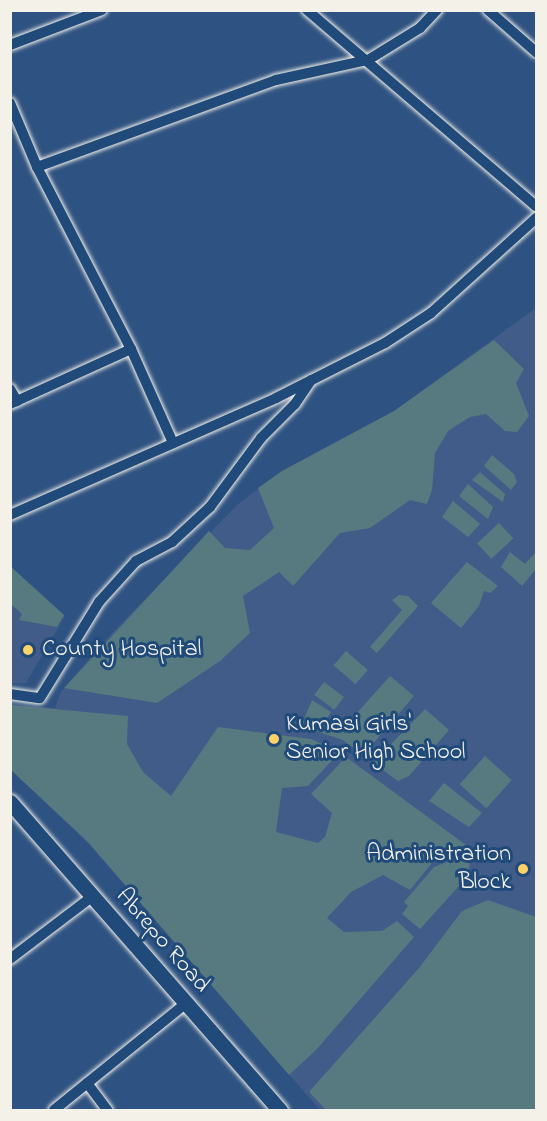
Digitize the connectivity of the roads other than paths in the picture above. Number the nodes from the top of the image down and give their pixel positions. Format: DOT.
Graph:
graph roads {
  1 [pos="102,10"];
  2 [pos="307,10"];
  3 [pos="437,10"];
  4 [pos="488,10"];
  5 [pos="10,45"];
  6 [pos="537,52"];
  7 [pos="368,60"];
  8 [pos="10,103"];
  9 [pos="37,167"];
  10 [pos="537,206"];
  11 [pos="535,221"];
  12 [pos="131,349"];
  13 [pos="311,380"];
  14 [pos="10,389"];
  15 [pos="14,403"];
  16 [pos="173,443"];
  17 [pos="10,516"];
  18 [pos="10,694"];
  19 [pos="10,802"];
  20 [pos="93,896"];
  21 [pos="10,959"];
  22 [pos="186,1002"];
  23 [pos="87,1083"];
  24 [pos="54,1110"];
  25 [pos="107,1110"];
  26 [pos="279,1110"];
  1 -- 5 [label="street"];
  2 -- 7 [label="street"];
  3 -- 7 [label="street"];
  4 -- 6 [label="street"];
  7 -- 9 [label="street"];
  7 -- 10 [label="street"];
  8 -- 9 [label="street"];
  9 -- 12 [label="street"];
  11 -- 13 [label="street"];
  12 -- 15 [label="street"];
  12 -- 16 [label="street"];
  13 -- 16 [label="street"];
  13 -- 18 [label="street"];
  14 -- 15 [label="street"];
  16 -- 17 [label="street"];
  19 -- 20 [label="main road, Abrepo Road"];
  20 -- 21 [label="street"];
  20 -- 22 [label="main road, Abrepo Road"];
  22 -- 23 [label="street"];
  22 -- 26 [label="main road, Abrepo Road"];
  23 -- 24 [label="street"];
  23 -- 25 [label="street"];
}
